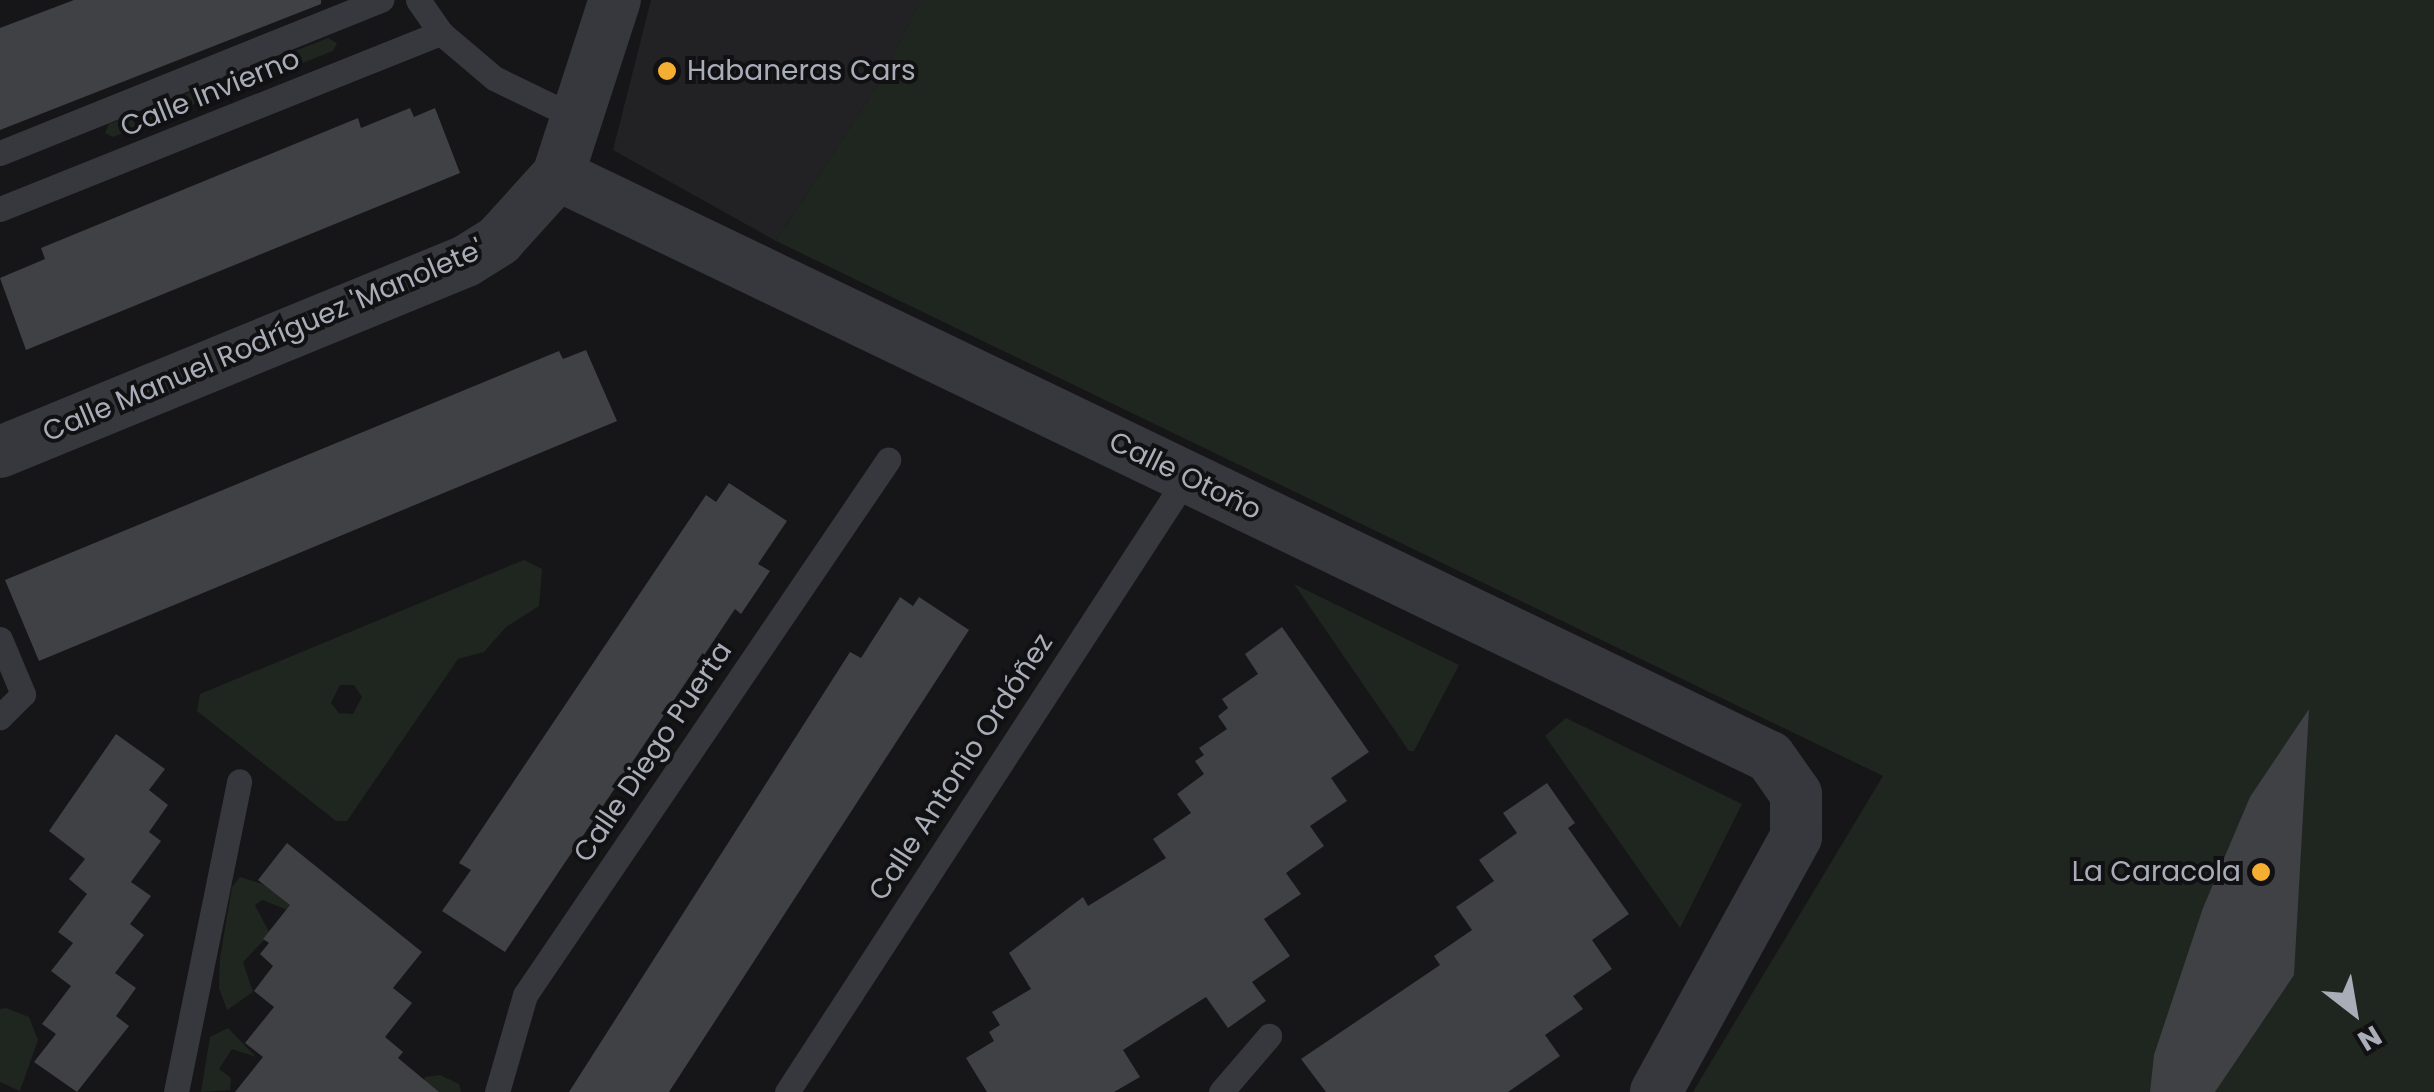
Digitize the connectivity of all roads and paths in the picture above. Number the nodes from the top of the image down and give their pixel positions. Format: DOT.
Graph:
graph roads {
  1 [pos="381,0"];
  2 [pos="418,0"];
  3 [pos="615,0"];
  4 [pos="441,33"];
  5 [pos="579,119"];
  6 [pos="0,153"];
  7 [pos="558,175"];
  8 [pos="0,209"];
  9 [pos="5,438"];
  10 [pos="888,460"];
  11 [pos="1187,477"];
  12 [pos="0,639"];
  13 [pos="0,717"];
  14 [pos="239,780"];
  15 [pos="1269,1036"];
  16 [pos="176,1092"];
  17 [pos="498,1092"];
  18 [pos="787,1092"];
  19 [pos="1222,1092"];
  20 [pos="1656,1092"];
  1 -- 6 [label="lane, Calle Invierno"];
  2 -- 4 [label="lane"];
  3 -- 5 [label="street, Calle Manuel Rodríguez 'Manolete'"];
  4 -- 5 [label="lane"];
  4 -- 8 [label="lane, Calle Invierno"];
  5 -- 7 [label="street, Calle Manuel Rodríguez 'Manolete'"];
  7 -- 9 [label="street, Calle Manuel Rodríguez 'Manolete'"];
  7 -- 11 [label="street, Calle Otoño"];
  10 -- 17 [label="lane, Calle Diego Puerta"];
  11 -- 18 [label="lane, Calle Antonio Ordóñez"];
  11 -- 20 [label="street, Calle Otoño"];
  12 -- 13 [label="lane"];
  14 -- 16 [label="lane"];
  15 -- 19 [label="lane"];
}
